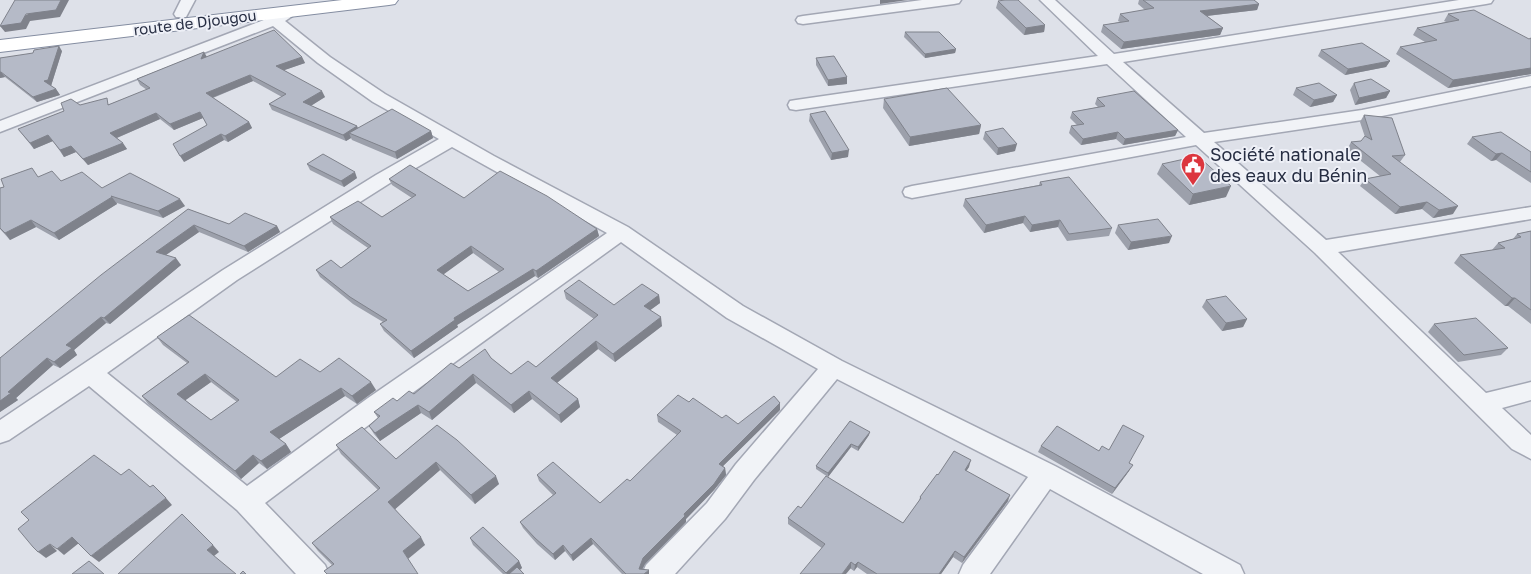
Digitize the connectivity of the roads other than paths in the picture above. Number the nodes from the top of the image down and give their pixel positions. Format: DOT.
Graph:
graph roads {
  1 [pos="389,0"];
  2 [pos="954,0"];
  3 [pos="1047,0"];
  4 [pos="1486,0"];
  5 [pos="298,5"];
  6 [pos="185,7"];
  7 [pos="275,20"];
  8 [pos="803,20"];
  9 [pos="85,30"];
  10 [pos="0,36"];
  11 [pos="0,46"];
  12 [pos="1112,59"];
  13 [pos="1531,81"];
  14 [pos="796,105"];
  15 [pos="0,127"];
  16 [pos="1202,139"];
  17 [pos="451,140"];
  18 [pos="912,192"];
  19 [pos="1531,213"];
  20 [pos="622,232"];
  21 [pos="1322,248"];
  22 [pos="834,367"];
  23 [pos="90,373"];
  24 [pos="1531,391"];
  25 [pos="1482,404"];
  26 [pos="0,433"];
  27 [pos="1531,448"];
  28 [pos="1046,474"];
  29 [pos="246,502"];
  30 [pos="314,574"];
  31 [pos="656,574"];
  32 [pos="973,574"];
  33 [pos="1230,574"];
  1 -- 5 [label="highway, route de Djougou"];
  2 -- 8 [label="street"];
  3 -- 12 [label="street"];
  4 -- 12 [label="street"];
  5 -- 6 [label="highway, route de Djougou"];
  5 -- 7 [label="street"];
  5 -- 9 [label="highway, route de Djougou"];
  6 -- 9 [label="highway, route de Djougou"];
  7 -- 15 [label="street"];
  7 -- 17 [label="street"];
  9 -- 10 [label="highway, route de Djougou"];
  9 -- 11 [label="highway, route de Djougou"];
  12 -- 14 [label="street"];
  12 -- 16 [label="street"];
  13 -- 16 [label="street"];
  16 -- 18 [label="street"];
  16 -- 21 [label="street"];
  17 -- 20 [label="street"];
  17 -- 23 [label="street"];
  19 -- 21 [label="street"];
  20 -- 22 [label="street"];
  20 -- 29 [label="street"];
  21 -- 25 [label="street"];
  22 -- 28 [label="street"];
  22 -- 31 [label="street"];
  23 -- 26 [label="street"];
  23 -- 29 [label="street"];
  24 -- 25 [label="street"];
  25 -- 27 [label="street"];
  28 -- 32 [label="street"];
  28 -- 33 [label="street"];
  29 -- 30 [label="street"];
}
